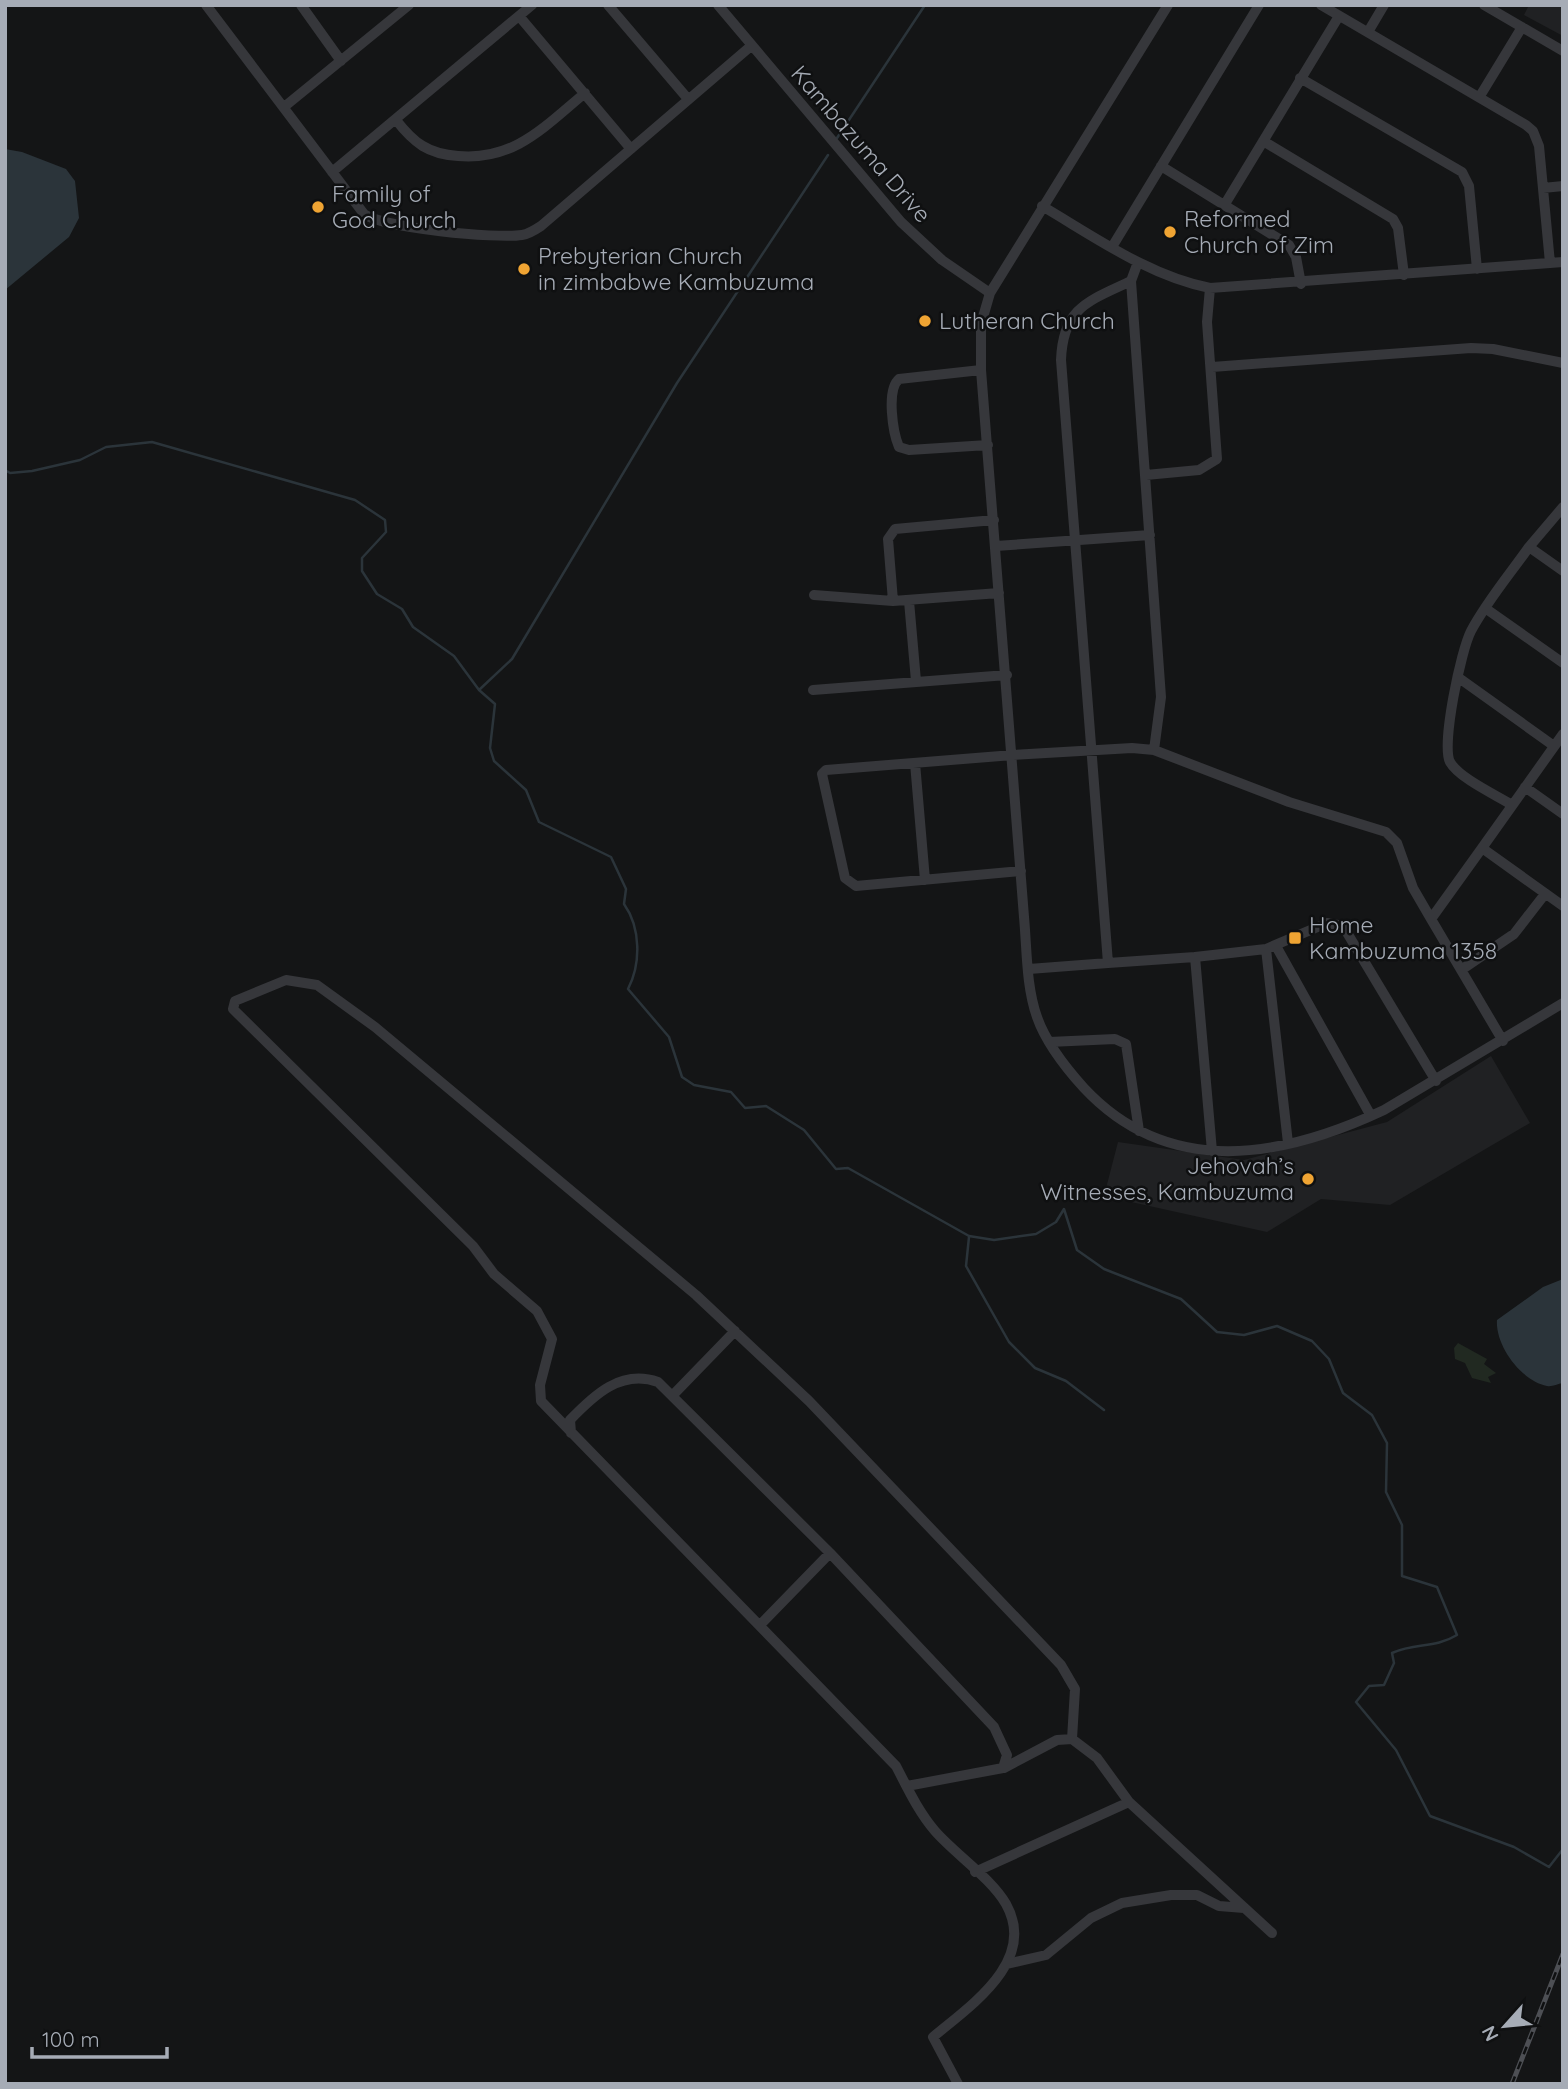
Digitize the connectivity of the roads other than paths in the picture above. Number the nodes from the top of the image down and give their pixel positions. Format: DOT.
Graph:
graph roads {
  1 [pos="206,5"];
  2 [pos="301,5"];
  3 [pos="409,5"];
  4 [pos="532,5"];
  5 [pos="608,5"];
  6 [pos="718,5"];
  7 [pos="1168,5"];
  8 [pos="1259,5"];
  9 [pos="1321,5"];
  10 [pos="1384,5"];
  11 [pos="1484,5"];
  12 [pos="519,16"];
  13 [pos="1339,16"];
  14 [pos="1522,27"];
  15 [pos="1368,32"];
  16 [pos="751,46"];
  17 [pos="1563,51"];
  18 [pos="341,61"];
  19 [pos="1300,78"];
  20 [pos="584,93"];
  21 [pos="1480,96"];
  22 [pos="688,99"];
  23 [pos="284,107"];
  24 [pos="396,120"];
  25 [pos="1263,141"];
  26 [pos="631,149"];
  27 [pos="1161,166"];
  28 [pos="332,172"];
  29 [pos="1563,186"];
  30 [pos="1544,188"];
  31 [pos="1225,204"];
  32 [pos="1042,206"];
  33 [pos="1112,247"];
  34 [pos="1138,262"];
  35 [pos="1563,262"];
  36 [pos="1550,263"];
  37 [pos="1477,269"];
  38 [pos="1404,275"];
  39 [pos="1131,281"];
  40 [pos="1301,284"];
  41 [pos="1210,288"];
  42 [pos="990,293"];
  43 [pos="1563,363"];
  44 [pos="1212,367"];
  45 [pos="981,370"];
  46 [pos="988,445"];
  47 [pos="1146,475"];
  48 [pos="1563,507"];
  49 [pos="993,520"];
  50 [pos="1150,536"];
  51 [pos="1076,541"];
  52 [pos="996,546"];
  53 [pos="1529,547"];
  54 [pos="1563,571"];
  55 [pos="999,593"];
  56 [pos="814,596"];
  57 [pos="893,601"];
  58 [pos="909,601"];
  59 [pos="1485,608"];
  60 [pos="1563,663"];
  61 [pos="1007,675"];
  62 [pos="1459,678"];
  63 [pos="916,681"];
  64 [pos="813,690"];
  65 [pos="1563,734"];
  66 [pos="1554,746"];
  67 [pos="1092,750"];
  68 [pos="1154,750"];
  69 [pos="1013,755"];
  70 [pos="915,763"];
  71 [pos="1525,786"];
  72 [pos="1512,805"];
  73 [pos="1563,814"];
  74 [pos="1482,848"];
  75 [pos="1021,871"];
  76 [pos="925,880"];
  77 [pos="1545,894"];
  78 [pos="1563,906"];
  79 [pos="1431,919"];
  80 [pos="1271,947"];
  81 [pos="1195,957"];
  82 [pos="1108,963"];
  83 [pos="1029,970"];
  84 [pos="1461,970"];
  85 [pos="1563,1003"];
  86 [pos="1503,1041"];
  87 [pos="1049,1042"];
  88 [pos="1436,1081"];
  89 [pos="1371,1116"];
  90 [pos="1139,1131"];
  91 [pos="1288,1143"];
  92 [pos="1212,1151"];
  93 [pos="735,1331"];
  94 [pos="672,1396"];
  95 [pos="571,1433"];
  96 [pos="830,1553"];
  97 [pos="760,1625"];
  98 [pos="1072,1739"];
  99 [pos="1003,1768"];
  100 [pos="907,1786"];
  101 [pos="1129,1802"];
  102 [pos="975,1872"];
  103 [pos="1244,1908"];
  104 [pos="1272,1933"];
  105 [pos="1007,1964"];
  106 [pos="958,2084"];
  1 -- 23 [label="street"];
  2 -- 18 [label="street"];
  3 -- 18 [label="street"];
  4 -- 12 [label="street"];
  5 -- 22 [label="street"];
  6 -- 16 [label="street, Kambazuma Drive"];
  7 -- 32 [label="street"];
  8 -- 27 [label="street"];
  9 -- 13 [label="street"];
  10 -- 15 [label="street"];
  11 -- 14 [label="street"];
  12 -- 20 [label="street"];
  12 -- 24 [label="street"];
  13 -- 15 [label="street"];
  13 -- 19 [label="street"];
  14 -- 17 [label="street"];
  14 -- 21 [label="street"];
  15 -- 21 [label="street"];
  16 -- 22 [label="street"];
  16 -- 42 [label="street, Kambazuma Drive"];
  18 -- 23 [label="street"];
  19 -- 25 [label="street"];
  19 -- 37 [label="street"];
  20 -- 24 [label="street"];
  20 -- 26 [label="street"];
  21 -- 30 [label="street"];
  22 -- 26 [label="street"];
  23 -- 28 [label="street"];
  24 -- 28 [label="street"];
  25 -- 31 [label="street"];
  25 -- 38 [label="street"];
  26 -- 28 [label="street"];
  27 -- 31 [label="street"];
  27 -- 33 [label="street"];
  29 -- 30 [label="street"];
  30 -- 36 [label="street"];
  31 -- 40 [label="street"];
  32 -- 33 [label="street"];
  32 -- 42 [label="street"];
  33 -- 34 [label="street"];
  34 -- 39 [label="street"];
  34 -- 41 [label="street"];
  35 -- 36 [label="street"];
  36 -- 37 [label="street"];
  37 -- 38 [label="street"];
  38 -- 40 [label="street"];
  39 -- 47 [label="street"];
  39 -- 51 [label="street"];
  40 -- 41 [label="street"];
  41 -- 44 [label="street"];
  42 -- 45 [label="street"];
  43 -- 44 [label="street"];
  44 -- 47 [label="street"];
  45 -- 46 [label="street"];
  45 -- 46 [label="street"];
  46 -- 49 [label="street"];
  47 -- 50 [label="street"];
  48 -- 53 [label="street"];
  49 -- 52 [label="street"];
  49 -- 57 [label="street"];
  50 -- 51 [label="street"];
  50 -- 68 [label="street"];
  51 -- 52 [label="street"];
  51 -- 67 [label="street"];
  52 -- 55 [label="street"];
  53 -- 54 [label="street"];
  53 -- 59 [label="street"];
  55 -- 58 [label="street"];
  55 -- 61 [label="street"];
  56 -- 57 [label="street"];
  57 -- 58 [label="street"];
  58 -- 63 [label="street"];
  59 -- 60 [label="street"];
  59 -- 62 [label="street"];
  61 -- 63 [label="street"];
  61 -- 69 [label="street"];
  62 -- 66 [label="street"];
  62 -- 72 [label="street"];
  63 -- 64 [label="street"];
  65 -- 66 [label="street"];
  66 -- 71 [label="street"];
  67 -- 68 [label="street"];
  67 -- 69 [label="street"];
  67 -- 82 [label="street"];
  68 -- 79 [label="street"];
  69 -- 70 [label="street"];
  69 -- 75 [label="street"];
  70 -- 76 [label="street"];
  70 -- 76 [label="street"];
  71 -- 72 [label="street"];
  71 -- 73 [label="street"];
  72 -- 74 [label="street"];
  74 -- 77 [label="street"];
  74 -- 79 [label="street"];
  75 -- 76 [label="street"];
  75 -- 83 [label="street"];
  77 -- 78 [label="street"];
  77 -- 84 [label="street"];
  79 -- 84 [label="street"];
  80 -- 81 [label="street"];
  80 -- 88 [label="street"];
  80 -- 89 [label="street"];
  80 -- 91 [label="street"];
  81 -- 82 [label="street"];
  81 -- 92 [label="street"];
  82 -- 83 [label="street"];
  83 -- 87 [label="street"];
  84 -- 86 [label="street"];
  85 -- 86 [label="street"];
  86 -- 88 [label="street"];
  87 -- 90 [label="street"];
  87 -- 90 [label="street"];
  88 -- 89 [label="street"];
  89 -- 91 [label="street"];
  90 -- 92 [label="street"];
  91 -- 92 [label="street"];
  93 -- 94 [label="street"];
  93 -- 95 [label="street"];
  93 -- 98 [label="street"];
  94 -- 95 [label="street"];
  94 -- 96 [label="street"];
  95 -- 97 [label="street"];
  96 -- 97 [label="street"];
  96 -- 99 [label="street"];
  97 -- 100 [label="street"];
  98 -- 99 [label="street"];
  98 -- 101 [label="street"];
  99 -- 100 [label="street"];
  100 -- 102 [label="street"];
  101 -- 102 [label="street"];
  101 -- 103 [label="street"];
  102 -- 105 [label="street"];
  103 -- 104 [label="street"];
  103 -- 105 [label="street"];
  105 -- 106 [label="street"];
}
